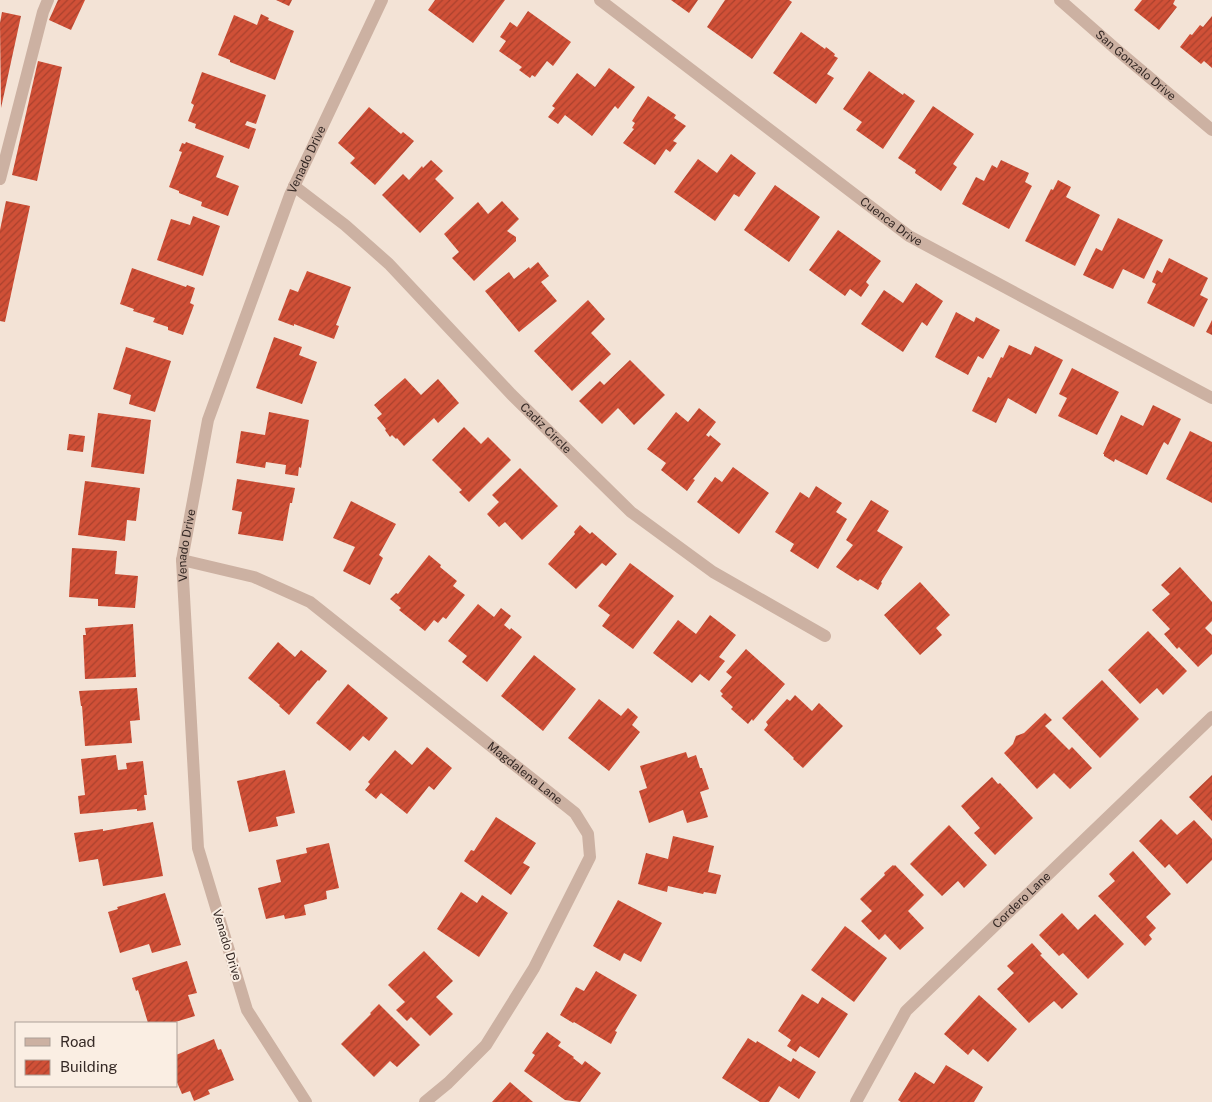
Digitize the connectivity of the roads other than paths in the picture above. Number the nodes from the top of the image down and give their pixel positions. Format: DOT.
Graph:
graph roads {
  1 [pos="48,0"];
  2 [pos="382,0"];
  3 [pos="600,0"];
  4 [pos="1060,0"];
  5 [pos="1212,130"];
  6 [pos="0,179"];
  7 [pos="294,186"];
  8 [pos="1212,398"];
  9 [pos="182,560"];
  10 [pos="824,636"];
  11 [pos="1212,717"];
  12 [pos="306,1102"];
  13 [pos="426,1102"];
  14 [pos="856,1102"];
  1 -- 6 [label="street"];
  2 -- 7 [label="street, Venado Drive"];
  3 -- 8 [label="street, Cuenca Drive"];
  4 -- 5 [label="street, San Gonzalo Drive"];
  7 -- 9 [label="street, Venado Drive"];
  7 -- 10 [label="street, Cadiz Circle"];
  9 -- 12 [label="street, Venado Drive"];
  9 -- 13 [label="street, Magdalena Lane"];
  11 -- 14 [label="street, Cordero Lane"];
}
